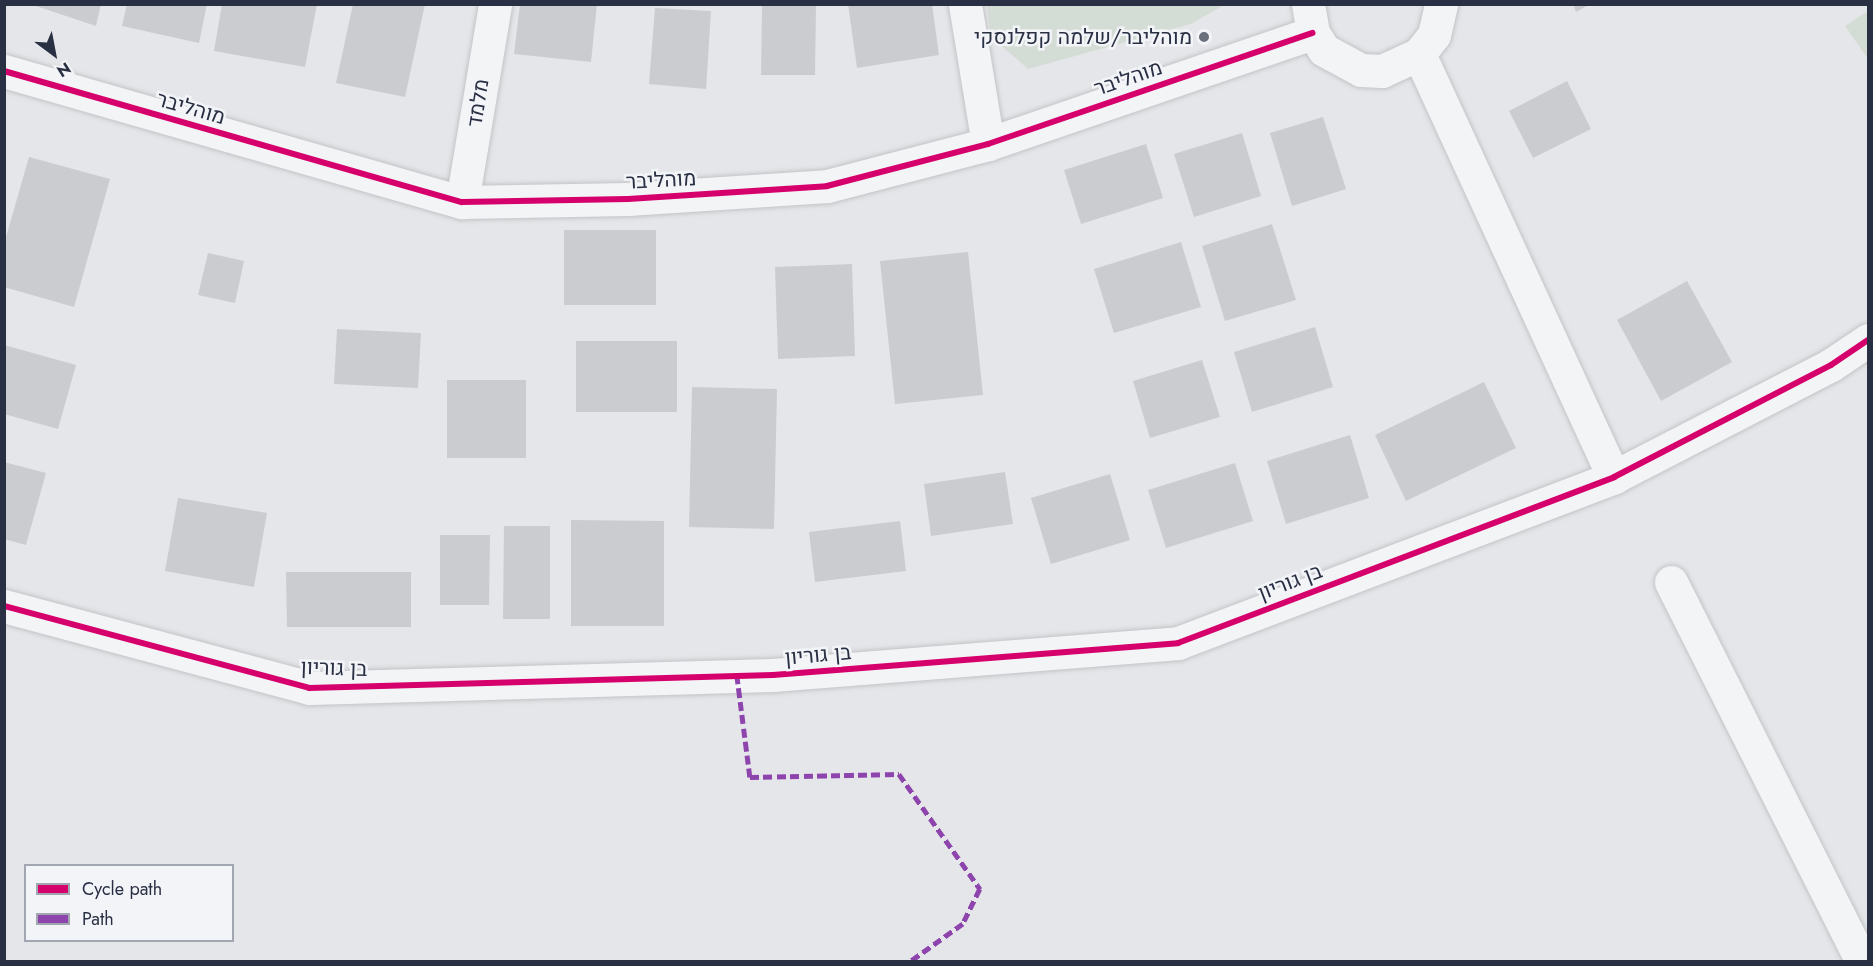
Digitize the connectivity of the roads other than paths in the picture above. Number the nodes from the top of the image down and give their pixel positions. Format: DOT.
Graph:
graph roads {
  1 [pos="495,4"];
  2 [pos="964,4"];
  3 [pos="1441,4"];
  4 [pos="1310,19"];
  5 [pos="1419,54"];
  6 [pos="4,71"];
  7 [pos="988,144"];
  8 [pos="462,202"];
  9 [pos="1869,340"];
  10 [pos="1614,477"];
  11 [pos="1671,582"];
  12 [pos="4,606"];
  13 [pos="1862,962"];
  1 -- 8 [label="street, מלמד"];
  2 -- 7 [label="street"];
  3 -- 5 [label="street"];
  4 -- 5 [label="street"];
  4 -- 7 [label="street, מוהליבר"];
  5 -- 10 [label="street"];
  6 -- 8 [label="street, מוהליבר"];
  7 -- 8 [label="street, מוהליבר"];
  9 -- 10 [label="street, בן גוריון"];
  10 -- 12 [label="street, בן גוריון"];
  11 -- 13 [label="street"];
}
